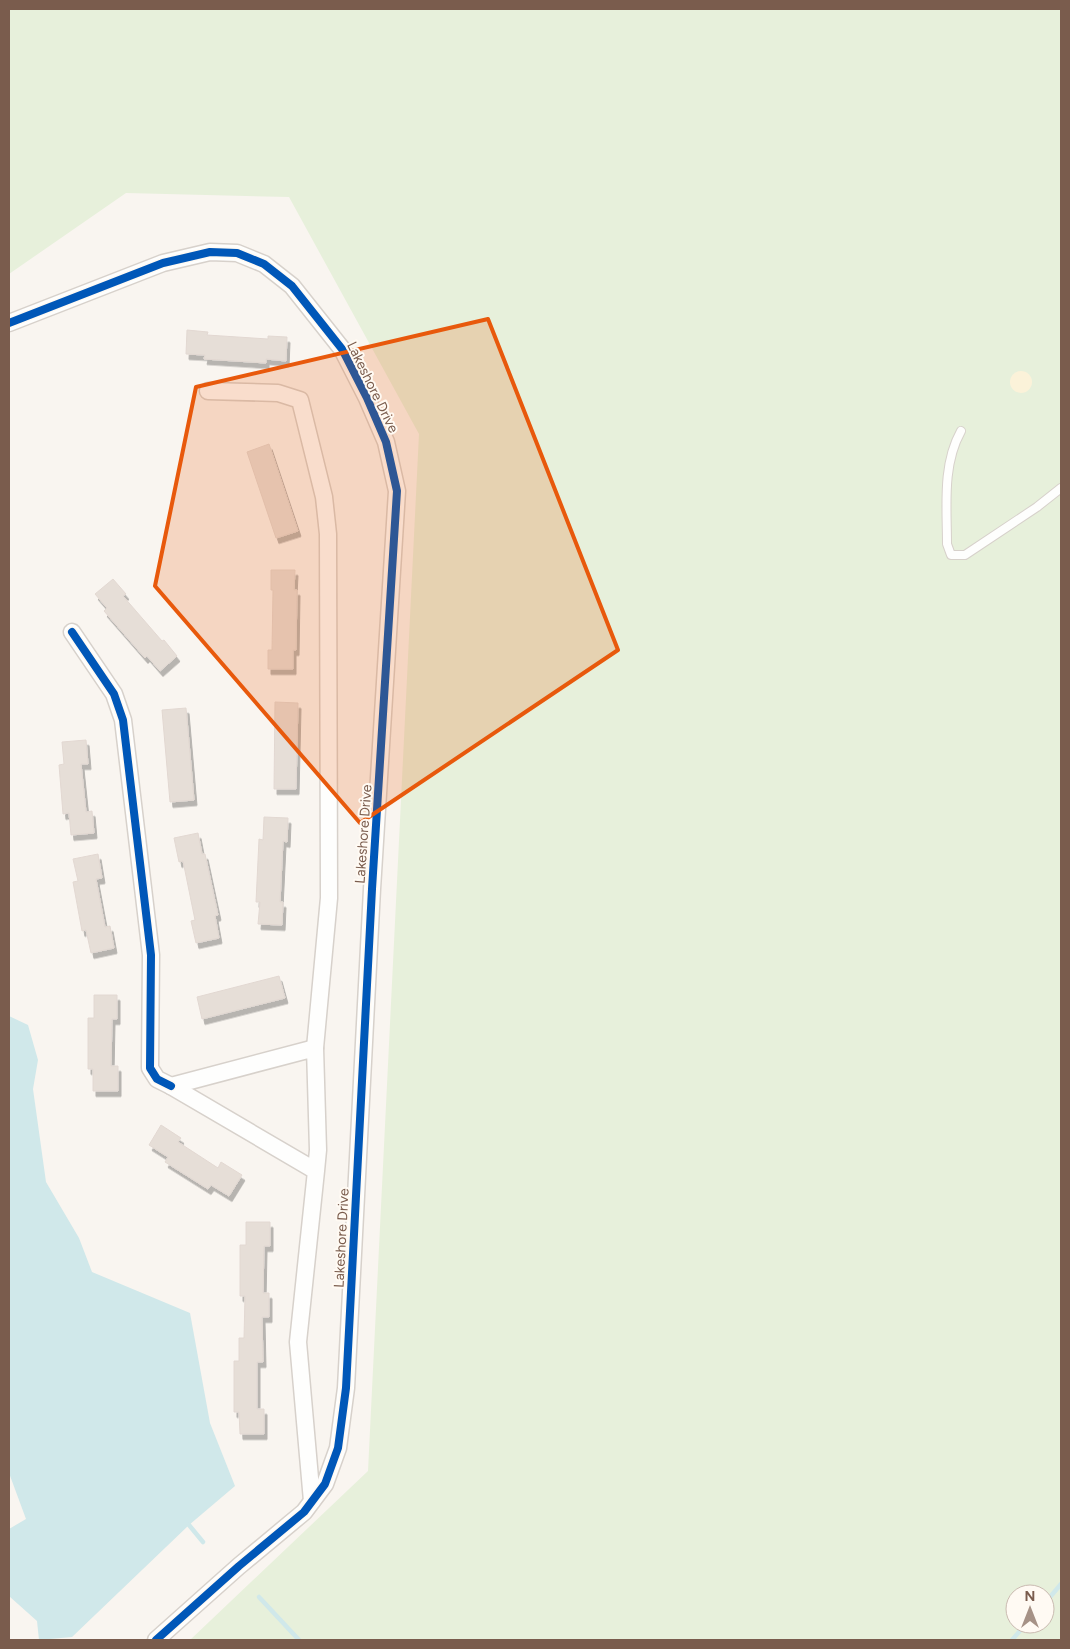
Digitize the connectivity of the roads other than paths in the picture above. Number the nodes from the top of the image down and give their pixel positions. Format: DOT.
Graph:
graph roads {
  1 [pos="9,323"];
  2 [pos="208,391"];
  3 [pos="961,431"];
  4 [pos="1061,488"];
  5 [pos="72,632"];
  6 [pos="315,1048"];
  7 [pos="172,1086"];
  8 [pos="316,1171"];
  9 [pos="312,1501"];
  10 [pos="156,1640"];
  1 -- 9 [label="street, Lakeshore Drive"];
  2 -- 6 [label="street"];
  3 -- 4 [label="lane"];
  5 -- 7 [label="street"];
  6 -- 7 [label="street"];
  6 -- 8 [label="street"];
  7 -- 8 [label="street"];
  8 -- 9 [label="street"];
  9 -- 10 [label="street, Lakeshore Drive"];
}
